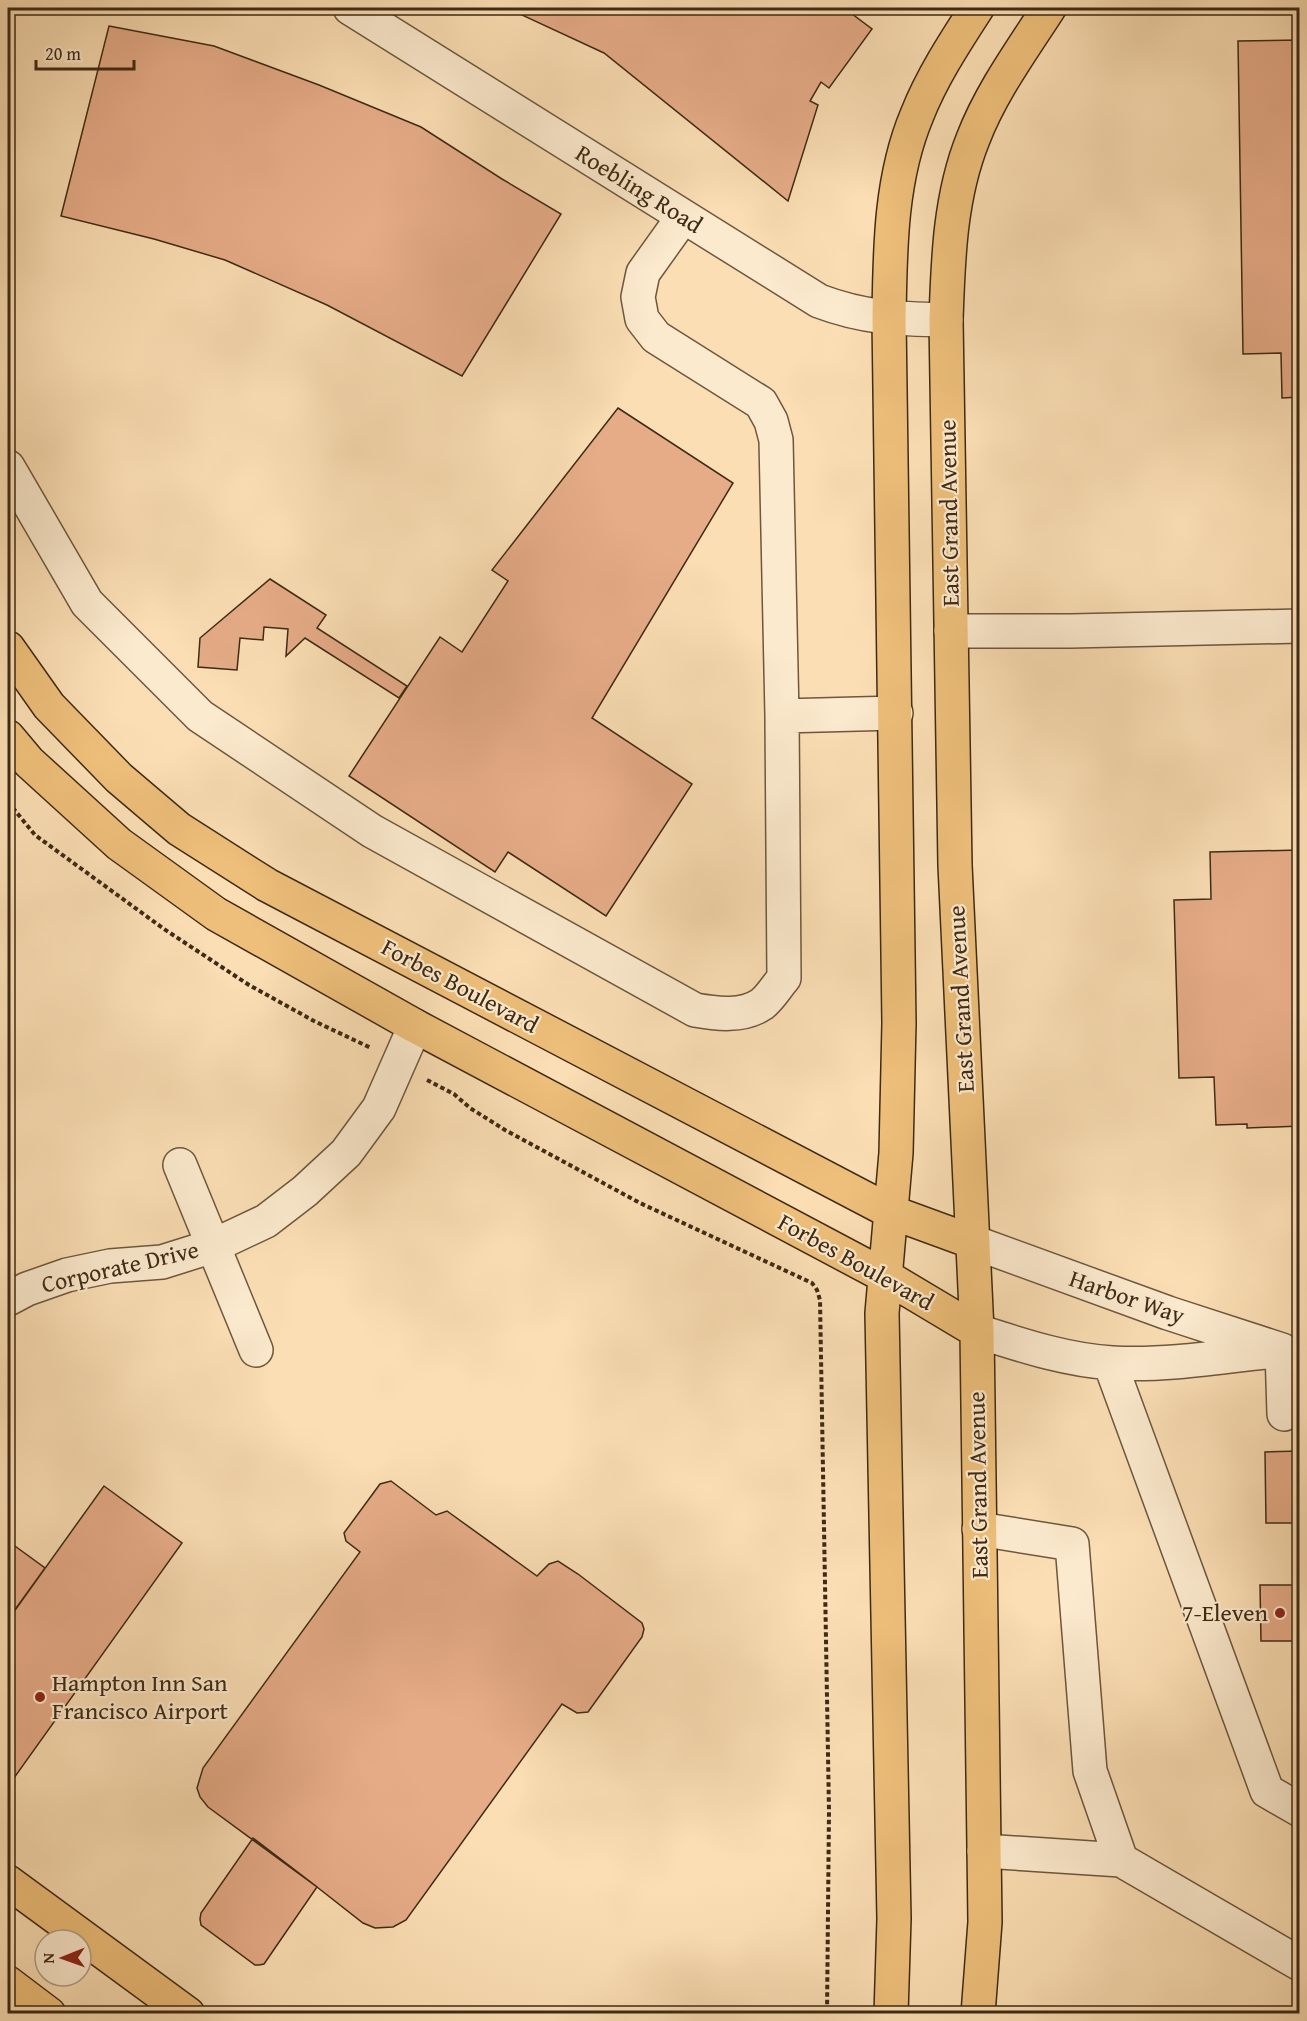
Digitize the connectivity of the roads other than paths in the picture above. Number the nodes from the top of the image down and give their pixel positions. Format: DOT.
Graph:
graph roads {
  1 [pos="350,8"];
  2 [pos="977,8"];
  3 [pos="1048,8"];
  4 [pos="683,217"];
  5 [pos="889,319"];
  6 [pos="946,320"];
  7 [pos="8,467"];
  8 [pos="1299,626"];
  9 [pos="951,631"];
  10 [pos="8,648"];
  11 [pos="896,712"];
  12 [pos="782,716"];
  13 [pos="8,737"];
  14 [pos="415,1026"];
  15 [pos="180,1166"];
  16 [pos="891,1212"];
  17 [pos="972,1242"];
  18 [pos="213,1246"];
  19 [pos="885,1276"];
  20 [pos="8,1299"];
  21 [pos="977,1331"];
  22 [pos="1291,1349"];
  23 [pos="256,1350"];
  24 [pos="1110,1363"];
  25 [pos="1284,1414"];
  26 [pos="979,1529"];
  27 [pos="1299,1810"];
  28 [pos="984,1851"];
  29 [pos="1121,1860"];
  30 [pos="8,1882"];
  31 [pos="1299,1964"];
  32 [pos="8,1983"];
  33 [pos="982,2005"];
  34 [pos="49,2013"];
  35 [pos="188,2013"];
  36 [pos="891,2013"];
  1 -- 4 [label="street, Roebling Road"];
  2 -- 5 [label="main road"];
  3 -- 6 [label="main road, East Grand Avenue"];
  4 -- 5 [label="street, Roebling Road"];
  4 -- 12 [label="street"];
  5 -- 6 [label="street, Roebling Road"];
  5 -- 11 [label="main road"];
  6 -- 9 [label="main road, East Grand Avenue"];
  7 -- 12 [label="street"];
  8 -- 9 [label="street"];
  9 -- 17 [label="main road, East Grand Avenue"];
  10 -- 16 [label="main road, Forbes Boulevard"];
  11 -- 12 [label="street"];
  11 -- 16 [label="main road"];
  13 -- 14 [label="main road, Forbes Boulevard"];
  14 -- 18 [label="street, Corporate Drive"];
  14 -- 19 [label="main road, Forbes Boulevard"];
  15 -- 18 [label="street"];
  16 -- 17 [label="main road, Forbes Boulevard"];
  16 -- 19 [label="main road"];
  17 -- 21 [label="main road, East Grand Avenue"];
  17 -- 22 [label="street, Harbor Way"];
  18 -- 20 [label="street, Corporate Drive"];
  18 -- 23 [label="street"];
  19 -- 21 [label="main road, Forbes Boulevard"];
  19 -- 36 [label="main road"];
  21 -- 24 [label="street, Harbor Way"];
  21 -- 26 [label="main road, East Grand Avenue"];
  22 -- 24 [label="street, Harbor Way"];
  22 -- 25 [label="street"];
  24 -- 27 [label="street"];
  26 -- 28 [label="main road, East Grand Avenue"];
  26 -- 29 [label="street"];
  28 -- 29 [label="street"];
  28 -- 33 [label="main road, East Grand Avenue"];
  29 -- 31 [label="street"];
  30 -- 35 [label="main road"];
  32 -- 34 [label="main road"];
}
